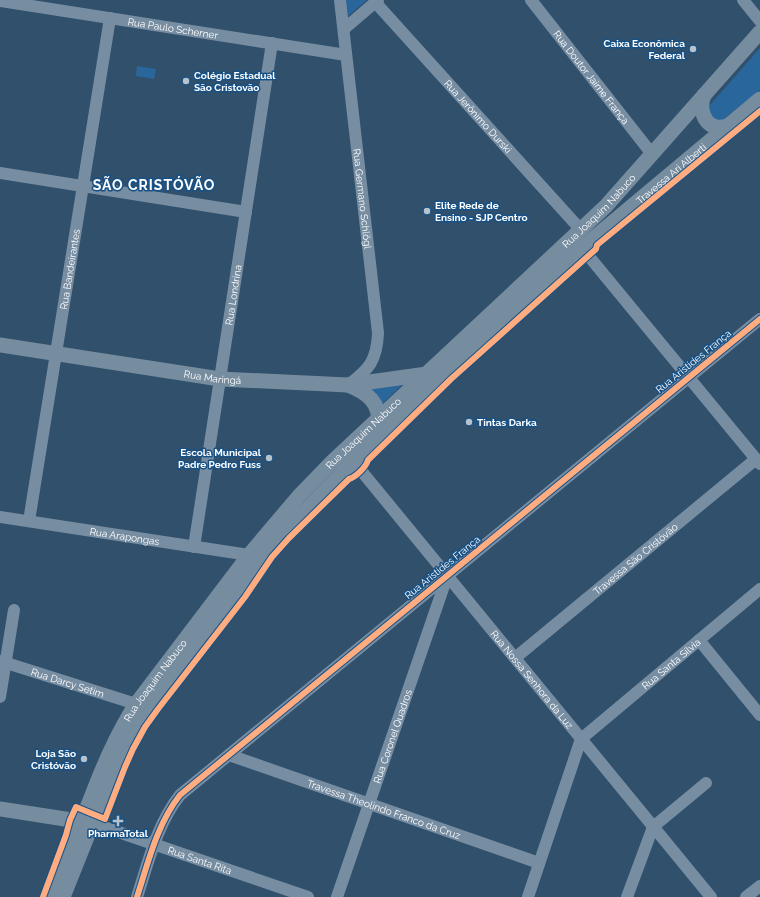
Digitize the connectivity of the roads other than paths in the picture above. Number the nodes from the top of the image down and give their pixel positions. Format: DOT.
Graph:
graph roads {
  1 [pos="340,0"];
  2 [pos="530,0"];
  3 [pos="744,0"];
  4 [pos="0,1"];
  5 [pos="377,1"];
  6 [pos="110,18"];
  7 [pos="760,21"];
  8 [pos="344,29"];
  9 [pos="760,32"];
  10 [pos="272,43"];
  11 [pos="346,55"];
  12 [pos="704,95"];
  13 [pos="760,99"];
  14 [pos="729,124"];
  15 [pos="676,127"];
  16 [pos="701,148"];
  17 [pos="652,154"];
  18 [pos="0,174"];
  19 [pos="83,186"];
  20 [pos="246,212"];
  21 [pos="581,230"];
  22 [pos="582,248"];
  23 [pos="760,319"];
  24 [pos="0,345"];
  25 [pos="56,353"];
  26 [pos="427,374"];
  27 [pos="689,378"];
  28 [pos="220,379"];
  29 [pos="348,385"];
  30 [pos="379,418"];
  31 [pos="374,442"];
  32 [pos="354,462"];
  33 [pos="758,462"];
  34 [pos="0,517"];
  35 [pos="28,521"];
  36 [pos="194,547"];
  37 [pos="249,555"];
  38 [pos="264,557"];
  39 [pos="448,576"];
  40 [pos="760,589"];
  41 [pos="14,610"];
  42 [pos="699,640"];
  43 [pos="515,658"];
  44 [pos="3,662"];
  45 [pos="0,697"];
  46 [pos="136,704"];
  47 [pos="760,716"];
  48 [pos="581,739"];
  49 [pos="229,755"];
  50 [pos="706,783"];
  51 [pos="369,804"];
  52 [pos="0,809"];
  53 [pos="87,822"];
  54 [pos="653,827"];
  55 [pos="155,844"];
  56 [pos="539,863"];
  57 [pos="760,886"];
  58 [pos="52,897"];
  59 [pos="63,897"];
  60 [pos="137,897"];
  61 [pos="308,897"];
  62 [pos="337,897"];
  63 [pos="528,897"];
  64 [pos="627,897"];
  65 [pos="711,897"];
  66 [pos="746,897"];
  1 -- 8 [label="street, Rua Germano Schlögl"];
  2 -- 17 [label="street, Rua Doutor Jaime França"];
  3 -- 7 [label="street"];
  4 -- 6 [label="street, Rua Paulo Scherner"];
  5 -- 8 [label="street"];
  5 -- 21 [label="street, Rua Jerônimo Durski"];
  6 -- 10 [label="street, Rua Paulo Scherner"];
  6 -- 19 [label="street, Rua Bandeirantes"];
  8 -- 11 [label="street, Rua Germano Schlögl"];
  9 -- 12 [label="main road, Rua Joaquim Nabuco"];
  10 -- 11 [label="street, Rua Paulo Scherner"];
  10 -- 20 [label="street, Rua Londrina"];
  11 -- 29 [label="street, Rua Germano Schlögl"];
  12 -- 14 [label="main road"];
  12 -- 15 [label="main road, Rua Joaquim Nabuco"];
  13 -- 14 [label="main road, Travessa Ari Alberti"];
  14 -- 16 [label="main road, Travessa Ari Alberti"];
  15 -- 16 [label="main road"];
  15 -- 17 [label="main road, Rua Joaquim Nabuco"];
  16 -- 22 [label="main road, Travessa Ari Alberti"];
  17 -- 21 [label="main road, Rua Joaquim Nabuco"];
  18 -- 19 [label="street"];
  19 -- 20 [label="street"];
  19 -- 25 [label="street, Rua Bandeirantes"];
  20 -- 28 [label="street, Rua Londrina"];
  21 -- 26 [label="main road, Rua Joaquim Nabuco"];
  22 -- 27 [label="street"];
  22 -- 31 [label="main road, Rua Joaquim Nabuco"];
  23 -- 27 [label="street, Rua Aristides França"];
  24 -- 25 [label="main road, Rua Maringá"];
  25 -- 28 [label="main road, Rua Maringá"];
  25 -- 35 [label="street, Rua Bandeirantes"];
  26 -- 29 [label="main road, Rua Maringá"];
  26 -- 30 [label="main road, Rua Joaquim Nabuco"];
  27 -- 33 [label="street"];
  27 -- 39 [label="street, Rua Aristides França"];
  28 -- 29 [label="main road, Rua Maringá"];
  28 -- 36 [label="street, Rua Londrina"];
  29 -- 30 [label="main road"];
  30 -- 31 [label="main road"];
  30 -- 37 [label="main road, Rua Joaquim Nabuco"];
  31 -- 32 [label="main road, Rua Joaquim Nabuco"];
  32 -- 38 [label="main road, Rua Joaquim Nabuco"];
  32 -- 39 [label="street, Rua Nossa Senhora da Luz"];
  33 -- 43 [label="street, Travessa São Cristóvão"];
  34 -- 35 [label="street, Rua Arapongas"];
  35 -- 36 [label="street, Rua Arapongas"];
  36 -- 37 [label="street, Rua Arapongas"];
  37 -- 38 [label="main road"];
  37 -- 46 [label="main road, Rua Joaquim Nabuco"];
  38 -- 53 [label="main road, Rua Joaquim Nabuco"];
  39 -- 43 [label="street, Rua Nossa Senhora da Luz"];
  39 -- 49 [label="street, Rua Aristides França"];
  39 -- 51 [label="street, Rua Coronel Quadros"];
  40 -- 42 [label="street, Rua Santa Sílvia"];
  41 -- 44 [label="street"];
  42 -- 47 [label="street"];
  42 -- 48 [label="street, Rua Santa Sílvia"];
  43 -- 48 [label="street, Rua Nossa Senhora da Luz"];
  44 -- 45 [label="street"];
  44 -- 46 [label="street, Rua Darcy Setim"];
  46 -- 53 [label="main road, Rua Joaquim Nabuco"];
  48 -- 54 [label="street, Rua Nossa Senhora da Luz"];
  48 -- 56 [label="street"];
  49 -- 51 [label="street, Travessa Theolindo Franco da Cruz"];
  49 -- 55 [label="street, Rua Aristides França"];
  50 -- 54 [label="street"];
  51 -- 56 [label="street, Travessa Theolindo Franco da Cruz"];
  51 -- 62 [label="street, Rua Coronel Quadros"];
  52 -- 53 [label="main road"];
  53 -- 55 [label="street, Rua Santa Rita"];
  53 -- 58 [label="main road, Rua Joaquim Nabuco"];
  53 -- 59 [label="main road, Rua Joaquim Nabuco"];
  54 -- 64 [label="street"];
  54 -- 65 [label="street, Rua Nossa Senhora da Luz"];
  55 -- 60 [label="street, Rua Aristides França"];
  55 -- 61 [label="street, Rua Santa Rita"];
  56 -- 63 [label="street"];
  57 -- 66 [label="street"];
}
